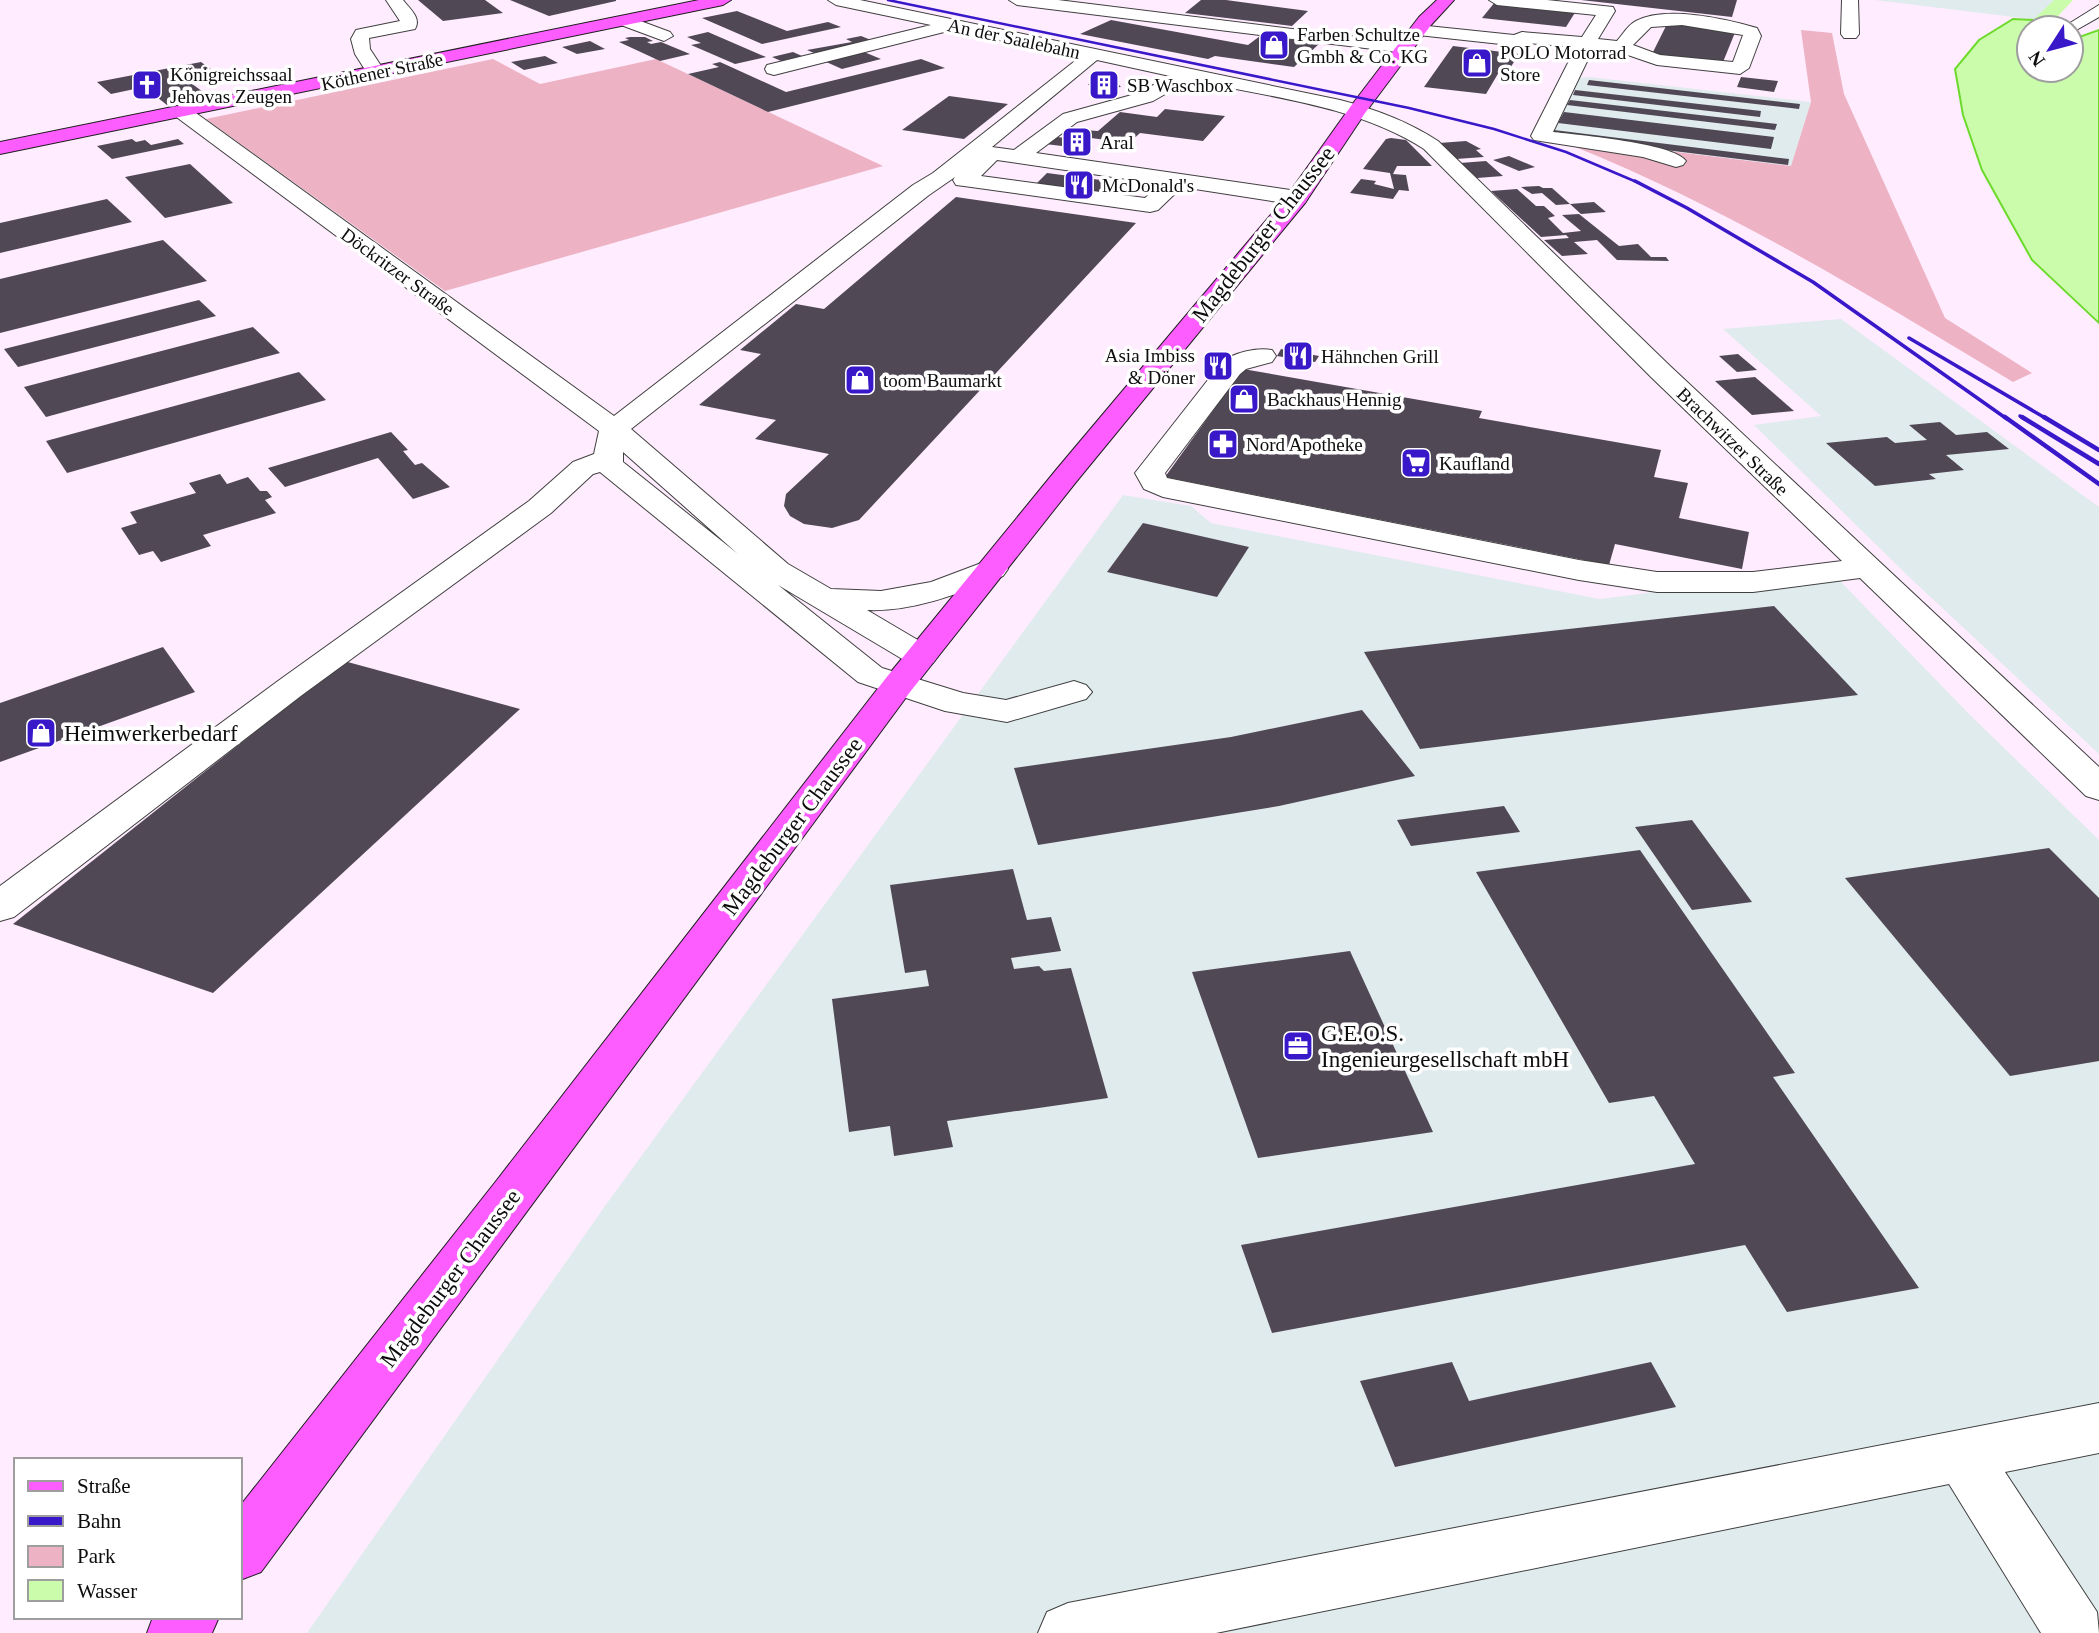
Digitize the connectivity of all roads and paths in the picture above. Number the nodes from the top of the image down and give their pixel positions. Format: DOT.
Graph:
graph roads {
  1 [pos="394,0"];
  2 [pos="648,0"];
  3 [pos="723,0"];
  4 [pos="836,0"];
  5 [pos="1017,0"];
  6 [pos="1446,0"];
  7 [pos="1497,0"];
  8 [pos="1850,0"];
  9 [pos="673,11"];
  10 [pos="907,15"];
  11 [pos="626,21"];
  12 [pos="951,25"];
  13 [pos="864,26"];
  14 [pos="1418,30"];
  15 [pos="1850,34"];
  16 [pos="664,36"];
  17 [pos="1587,43"];
  18 [pos="1622,47"];
  19 [pos="1405,48"];
  20 [pos="1093,55"];
  21 [pos="774,69"];
  22 [pos="376,72"];
  23 [pos="1187,75"];
  24 [pos="1358,110"];
  25 [pos="182,111"];
  26 [pos="0,148"];
  27 [pos="983,151"];
  28 [pos="1019,156"];
  29 [pos="1676,161"];
  30 [pos="1177,180"];
  31 [pos="1297,198"];
  32 [pos="1263,356"];
  33 [pos="610,444"];
  34 [pos="1866,568"];
  35 [pos="992,569"];
  36 [pos="825,599"];
  37 [pos="910,670"];
  38 [pos="1074,692"];
  39 [pos="2099,789"];
  40 [pos="0,907"];
  41 [pos="2099,1428"];
  42 [pos="1962,1455"];
  43 [pos="242,1549"];
  44 [pos="1068,1633"];
  45 [pos="2076,1633"];
  1 -- 22 [label="street"];
  2 -- 9 [label="street"];
  3 -- 9 [label="main road, Köthener Straße"];
  4 -- 10 [label="street, An der Saalebahn"];
  5 -- 19 [label="street"];
  6 -- 14 [label="main road, Magdeburger Chaussee"];
  7 -- 17 [label="street"];
  8 -- 15 [label="street"];
  9 -- 11 [label="main road, Köthener Straße"];
  10 -- 12 [label="street, An der Saalebahn"];
  10 -- 13 [label="street"];
  11 -- 16 [label="street"];
  11 -- 22 [label="main road, Köthener Straße"];
  12 -- 20 [label="street, An der Saalebahn"];
  12 -- 21 [label="street"];
  14 -- 17 [label="street"];
  14 -- 19 [label="main road, Magdeburger Chaussee"];
  17 -- 18 [label="street"];
  17 -- 29 [label="street"];
  18 -- 18 [label="street"];
  19 -- 24 [label="main road, Magdeburger Chaussee"];
  20 -- 23 [label="street, An der Saalebahn"];
  20 -- 27 [label="street"];
  22 -- 25 [label="main road, Köthener Straße"];
  23 -- 24 [label="street, An der Saalebahn"];
  23 -- 28 [label="street"];
  24 -- 31 [label="main road, Magdeburger Chaussee"];
  24 -- 34 [label="street, Brachwitzer Straße"];
  25 -- 26 [label="main road, Köthener Straße"];
  25 -- 33 [label="street, Döckritzer Straße"];
  27 -- 28 [label="street"];
  27 -- 30 [label="street"];
  27 -- 33 [label="street"];
  28 -- 30 [label="street"];
  30 -- 31 [label="street"];
  31 -- 35 [label="main road, Magdeburger Chaussee"];
  32 -- 34 [label="street"];
  33 -- 36 [label="street, Döckritzer Straße"];
  33 -- 37 [label="street, Döckritzer Straße"];
  33 -- 40 [label="street"];
  34 -- 39 [label="street, Brachwitzer Straße"];
  35 -- 36 [label="street"];
  35 -- 37 [label="main road, Magdeburger Chaussee"];
  36 -- 37 [label="street, Döckritzer Straße"];
  37 -- 38 [label="street"];
  37 -- 43 [label="main road, Magdeburger Chaussee"];
  41 -- 42 [label="street"];
  42 -- 44 [label="street"];
  42 -- 45 [label="street"];
}
